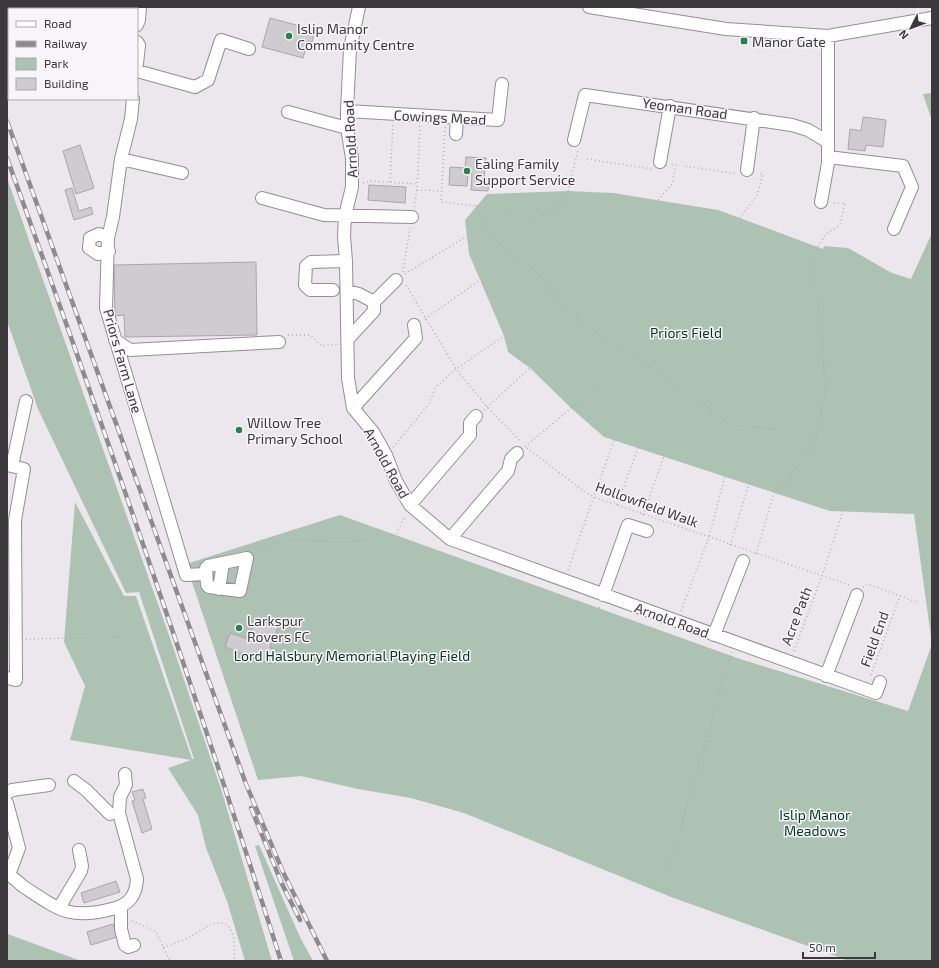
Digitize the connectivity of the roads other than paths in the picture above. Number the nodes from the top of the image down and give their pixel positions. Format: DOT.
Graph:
graph roads {
  1 [pos="140,7"];
  2 [pos="358,7"];
  3 [pos="589,7"];
  4 [pos="932,18"];
  5 [pos="138,22"];
  6 [pos="828,36"];
  7 [pos="138,44"];
  8 [pos="249,49"];
  9 [pos="138,54"];
  10 [pos="138,71"];
  11 [pos="502,84"];
  12 [pos="133,100"];
  13 [pos="670,106"];
  14 [pos="347,111"];
  15 [pos="288,112"];
  16 [pos="451,117"];
  17 [pos="754,118"];
  18 [pos="347,128"];
  19 [pos="456,134"];
  20 [pos="574,140"];
  21 [pos="828,142"];
  22 [pos="828,157"];
  23 [pos="121,159"];
  24 [pos="660,162"];
  25 [pos="747,170"];
  26 [pos="182,172"];
  27 [pos="262,198"];
  28 [pos="821,202"];
  29 [pos="344,216"];
  30 [pos="412,217"];
  31 [pos="894,229"];
  32 [pos="108,238"];
  33 [pos="109,250"];
  34 [pos="346,261"];
  35 [pos="399,278"];
  36 [pos="333,290"];
  37 [pos="347,291"];
  38 [pos="374,302"];
  39 [pos="414,325"];
  40 [pos="348,339"];
  41 [pos="115,340"];
  42 [pos="279,342"];
  43 [pos="26,401"];
  44 [pos="353,408"];
  45 [pos="476,416"];
  46 [pos="521,450"];
  47 [pos="10,465"];
  48 [pos="410,505"];
  49 [pos="647,531"];
  50 [pos="450,539"];
  51 [pos="743,561"];
  52 [pos="223,563"];
  53 [pos="205,574"];
  54 [pos="12,576"];
  55 [pos="219,589"];
  56 [pos="603,595"];
  57 [pos="857,595"];
  58 [pos="714,635"];
  59 [pos="826,676"];
  60 [pos="7,678"];
  61 [pos="880,682"];
  62 [pos="125,774"];
  63 [pos="74,781"];
  64 [pos="49,785"];
  65 [pos="7,792"];
  66 [pos="7,803"];
  67 [pos="110,814"];
  68 [pos="79,850"];
  69 [pos="8,874"];
  70 [pos="121,907"];
  71 [pos="59,908"];
  72 [pos="134,945"];
  1 -- 5 [label="street"];
  2 -- 14 [label="street, Arnold Road"];
  3 -- 6 [label="street"];
  4 -- 6 [label="street"];
  6 -- 21 [label="street"];
  7 -- 9 [label="street"];
  8 -- 10 [label="street"];
  11 -- 16 [label="street, Cowings Mead"];
  12 -- 23 [label="street, Priors Farm Lane"];
  13 -- 17 [label="street, Yeoman Road"];
  13 -- 20 [label="street, Yeoman Road"];
  13 -- 24 [label="street"];
  14 -- 16 [label="street, Cowings Mead"];
  14 -- 18 [label="street, Arnold Road"];
  15 -- 18 [label="street"];
  16 -- 19 [label="street"];
  17 -- 21 [label="street, Yeoman Road"];
  17 -- 25 [label="street"];
  18 -- 29 [label="street, Arnold Road"];
  21 -- 22 [label="street"];
  22 -- 28 [label="street"];
  22 -- 31 [label="street"];
  23 -- 26 [label="street"];
  23 -- 32 [label="street, Priors Farm Lane"];
  27 -- 29 [label="street"];
  29 -- 30 [label="street"];
  29 -- 34 [label="street, Arnold Road"];
  32 -- 33 [label="street, Priors Farm Lane"];
  32 -- 33 [label="street"];
  33 -- 41 [label="street, Priors Farm Lane"];
  34 -- 36 [label="street"];
  34 -- 37 [label="street, Arnold Road"];
  35 -- 38 [label="street"];
  37 -- 38 [label="street"];
  37 -- 40 [label="street, Arnold Road"];
  38 -- 40 [label="street"];
  39 -- 44 [label="street"];
  40 -- 44 [label="street, Arnold Road"];
  41 -- 42 [label="street"];
  41 -- 53 [label="street, Priors Farm Lane"];
  43 -- 47 [label="street"];
  44 -- 48 [label="street, Arnold Road"];
  45 -- 48 [label="street"];
  46 -- 50 [label="street"];
  47 -- 54 [label="street"];
  48 -- 50 [label="street, Arnold Road"];
  49 -- 56 [label="street"];
  50 -- 56 [label="street, Arnold Road"];
  51 -- 58 [label="street"];
  52 -- 53 [label="street"];
  52 -- 55 [label="street"];
  52 -- 55 [label="street"];
  53 -- 55 [label="street"];
  54 -- 60 [label="street"];
  56 -- 58 [label="street, Arnold Road"];
  57 -- 59 [label="street"];
  58 -- 59 [label="street, Arnold Road"];
  59 -- 61 [label="street, Arnold Road"];
  62 -- 70 [label="street"];
  63 -- 67 [label="street"];
  64 -- 65 [label="street"];
  66 -- 69 [label="street"];
  68 -- 71 [label="street"];
  69 -- 71 [label="street"];
  70 -- 71 [label="street"];
  70 -- 72 [label="street"];
}
